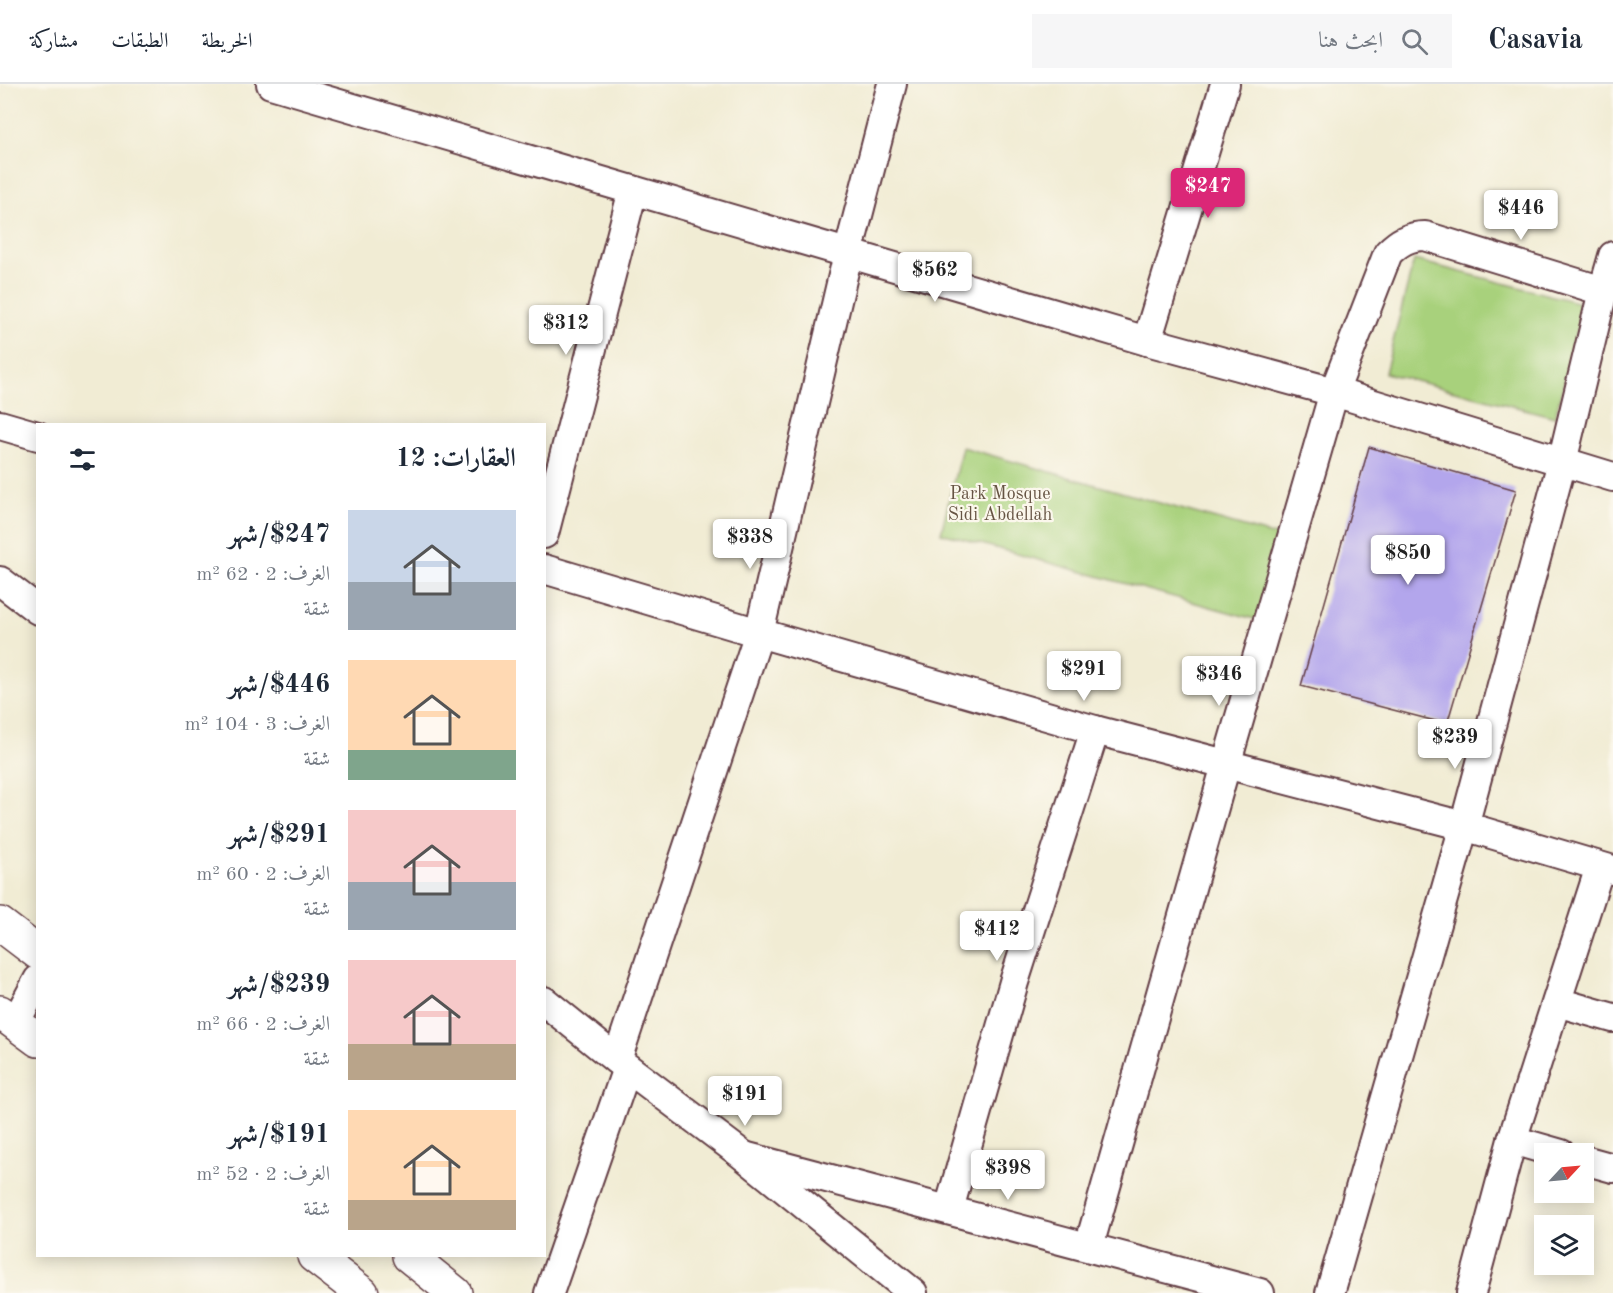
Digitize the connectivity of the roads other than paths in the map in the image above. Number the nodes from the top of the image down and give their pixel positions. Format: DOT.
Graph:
graph roads {
  1 [pos="271,84"];
  2 [pos="892,84"];
  3 [pos="1225,84"];
  4 [pos="304,89"];
  5 [pos="633,190"];
  6 [pos="848,254"];
  7 [pos="1613,256"];
  8 [pos="1603,291"];
  9 [pos="1147,341"];
  10 [pos="1335,392"];
  11 [pos="0,425"];
  12 [pos="36,434"];
  13 [pos="1562,462"];
  14 [pos="1613,477"];
  15 [pos="546,526"];
  16 [pos="546,570"];
  17 [pos="0,581"];
  18 [pos="36,608"];
  19 [pos="759,633"];
  20 [pos="1095,730"];
  21 [pos="1226,765"];
  22 [pos="1464,826"];
  23 [pos="1606,868"];
  24 [pos="0,924"];
  25 [pos="36,951"];
  26 [pos="36,984"];
  27 [pos="1557,1002"];
  28 [pos="546,1003"];
  29 [pos="1613,1018"];
  30 [pos="17,1025"];
  31 [pos="622,1064"];
  32 [pos="1512,1140"];
  33 [pos="1534,1146"];
  34 [pos="744,1156"];
  35 [pos="1594,1163"];
  36 [pos="1613,1168"];
  37 [pos="949,1209"];
  38 [pos="1089,1246"];
  39 [pos="315,1257"];
  40 [pos="409,1257"];
  41 [pos="362,1293"];
  42 [pos="455,1293"];
  43 [pos="549,1293"];
  44 [pos="914,1293"];
  45 [pos="1260,1293"];
  46 [pos="1330,1293"];
  47 [pos="1471,1293"];
  1 -- 4 [label="street"];
  2 -- 6 [label="street"];
  3 -- 9 [label="street"];
  4 -- 5 [label="street"];
  5 -- 6 [label="street"];
  5 -- 15 [label="street"];
  6 -- 9 [label="street"];
  6 -- 19 [label="street"];
  7 -- 8 [label="street"];
  8 -- 10 [label="street"];
  8 -- 13 [label="street"];
  9 -- 10 [label="street"];
  10 -- 13 [label="street"];
  10 -- 21 [label="street"];
  11 -- 12 [label="street"];
  13 -- 14 [label="street"];
  13 -- 22 [label="street"];
  16 -- 19 [label="street"];
  17 -- 18 [label="street"];
  19 -- 20 [label="street"];
  19 -- 31 [label="street"];
  20 -- 21 [label="street"];
  20 -- 37 [label="street"];
  21 -- 22 [label="street"];
  21 -- 38 [label="street"];
  22 -- 23 [label="street"];
  22 -- 46 [label="street"];
  23 -- 27 [label="street"];
  24 -- 25 [label="street"];
  26 -- 30 [label="street"];
  27 -- 29 [label="street"];
  27 -- 32 [label="street"];
  28 -- 31 [label="street"];
  31 -- 34 [label="street"];
  31 -- 43 [label="street"];
  32 -- 33 [label="street"];
  32 -- 47 [label="street"];
  34 -- 37 [label="street"];
  34 -- 44 [label="street"];
  35 -- 36 [label="street"];
  37 -- 38 [label="street"];
  38 -- 45 [label="street"];
  39 -- 41 [label="street"];
  40 -- 42 [label="street"];
}
